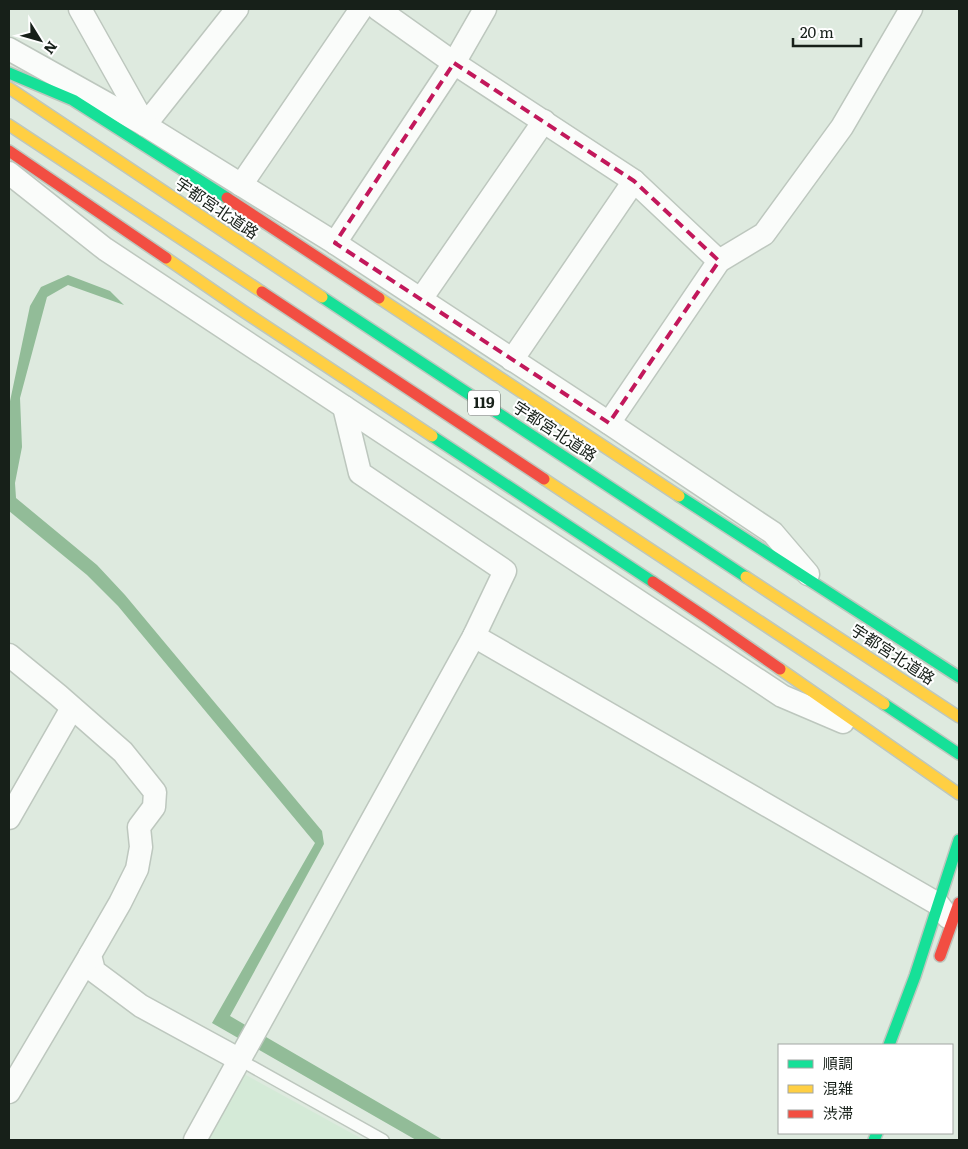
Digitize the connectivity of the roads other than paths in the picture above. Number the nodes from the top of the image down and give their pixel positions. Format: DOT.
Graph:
graph roads {
  1 [pos="80,9"];
  2 [pos="236,9"];
  3 [pos="361,9"];
  4 [pos="378,9"];
  5 [pos="485,9"];
  6 [pos="911,9"];
  7 [pos="9,49"];
  8 [pos="454,63"];
  9 [pos="9,73"];
  10 [pos="9,88"];
  11 [pos="544,122"];
  12 [pos="9,125"];
  13 [pos="145,125"];
  14 [pos="9,151"];
  15 [pos="9,173"];
  16 [pos="634,181"];
  17 [pos="241,185"];
  18 [pos="335,243"];
  19 [pos="719,261"];
  20 [pos="421,299"];
  21 [pos="512,360"];
  22 [pos="344,407"];
  23 [pos="609,423"];
  24 [pos="819,587"];
  25 [pos="474,636"];
  26 [pos="9,655"];
  27 [pos="959,677"];
  28 [pos="72,708"];
  29 [pos="959,717"];
  30 [pos="876,736"];
  31 [pos="959,754"];
  32 [pos="959,794"];
  33 [pos="9,818"];
  34 [pos="959,840"];
  35 [pos="952,914"];
  36 [pos="90,955"];
  37 [pos="936,966"];
  38 [pos="890,1044"];
  39 [pos="240,1060"];
  40 [pos="9,1092"];
  41 [pos="196,1140"];
  42 [pos="383,1140"];
  1 -- 13 [label="street"];
  2 -- 13 [label="street"];
  3 -- 17 [label="street"];
  4 -- 8 [label="street"];
  5 -- 8 [label="street"];
  6 -- 19 [label="street"];
  7 -- 13 [label="street"];
  8 -- 11 [label="street"];
  8 -- 18 [label="street"];
  9 -- 24 [label="main road"];
  10 -- 29 [label="main road, 宇都宮北道路 / 119"];
  11 -- 16 [label="street"];
  11 -- 20 [label="street"];
  12 -- 31 [label="main road, 119"];
  13 -- 17 [label="street"];
  14 -- 30 [label="main road"];
  15 -- 22 [label="street"];
  16 -- 19 [label="street"];
  16 -- 21 [label="street"];
  17 -- 18 [label="street"];
  18 -- 20 [label="street"];
  19 -- 23 [label="street"];
  20 -- 21 [label="street"];
  21 -- 23 [label="street"];
  22 -- 25 [label="street"];
  22 -- 30 [label="street"];
  23 -- 24 [label="street"];
  24 -- 27 [label="main road"];
  25 -- 35 [label="street"];
  25 -- 39 [label="street"];
  26 -- 28 [label="street"];
  28 -- 33 [label="street"];
  28 -- 36 [label="street"];
  30 -- 32 [label="main road"];
  34 -- 35 [label="main road"];
  35 -- 37 [label="main road"];
  35 -- 38 [label="main road"];
  36 -- 39 [label="street"];
  36 -- 40 [label="street"];
  39 -- 41 [label="street"];
  39 -- 42 [label="lane"];
}
